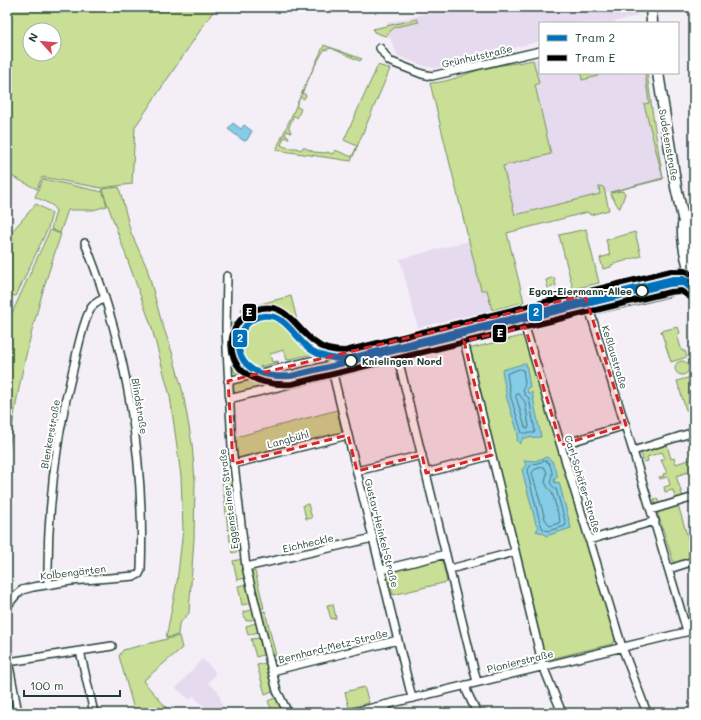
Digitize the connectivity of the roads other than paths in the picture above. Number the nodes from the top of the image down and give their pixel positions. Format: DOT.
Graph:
graph roads {
  1 [pos="650,7"];
  2 [pos="652,22"];
  3 [pos="380,48"];
  4 [pos="539,51"];
  5 [pos="658,74"];
  6 [pos="683,218"];
  7 [pos="85,243"];
  8 [pos="694,254"];
  9 [pos="692,269"];
  10 [pos="227,276"];
  11 [pos="694,284"];
  12 [pos="585,295"];
  13 [pos="105,298"];
  14 [pos="590,311"];
  15 [pos="525,327"];
  16 [pos="464,341"];
  17 [pos="394,342"];
  18 [pos="398,356"];
  19 [pos="333,374"];
  20 [pos="228,381"];
  21 [pos="229,399"];
  22 [pos="626,425"];
  23 [pos="694,432"];
  24 [pos="348,434"];
  25 [pos="561,445"];
  26 [pos="633,451"];
  27 [pos="422,455"];
  28 [pos="492,455"];
  29 [pos="233,464"];
  30 [pos="357,471"];
  31 [pos="426,473"];
  32 [pos="694,497"];
  33 [pos="652,510"];
  34 [pos="655,521"];
  35 [pos="373,538"];
  36 [pos="590,540"];
  37 [pos="515,552"];
  38 [pos="446,554"];
  39 [pos="694,561"];
  40 [pos="246,567"];
  41 [pos="669,569"];
  42 [pos="381,570"];
  43 [pos="450,570"];
  44 [pos="135,576"];
  45 [pos="48,584"];
  46 [pos="7,606"];
  47 [pos="691,630"];
  48 [pos="398,640"];
  49 [pos="112,646"];
  50 [pos="622,647"];
  51 [pos="80,651"];
  52 [pos="7,659"];
  53 [pos="543,666"];
  54 [pos="272,671"];
  55 [pos="478,682"];
  56 [pos="466,685"];
  57 [pos="412,698"];
  58 [pos="384,705"];
  59 [pos="18,713"];
  60 [pos="94,713"];
  61 [pos="288,713"];
  62 [pos="351,713"];
  63 [pos="388,713"];
  64 [pos="477,713"];
  65 [pos="562,713"];
  66 [pos="647,713"];
  1 -- 2 [label="main road"];
  3 -- 4 [label="street, Grünhutstraße"];
  5 -- 6 [label="main road, Sudetenstraße"];
  6 -- 8 [label="main road, Sudetenstraße"];
  6 -- 9 [label="main road, Sudetenstraße"];
  7 -- 13 [label="street, Blindstraße"];
  9 -- 11 [label="main road, Sudetenstraße"];
  9 -- 12 [label="street"];
  10 -- 20 [label="street, Eggensteiner Straße"];
  11 -- 14 [label="street"];
  12 -- 14 [label="street, Keßlaustraße"];
  12 -- 17 [label="street"];
  13 -- 44 [label="street, Blindstraße"];
  13 -- 45 [label="street, Blenkerstraße"];
  14 -- 15 [label="street"];
  14 -- 22 [label="street, Keßlaustraße"];
  15 -- 16 [label="street"];
  15 -- 25 [label="street, Carl-Schäfer-Straße"];
  16 -- 18 [label="street"];
  16 -- 28 [label="street"];
  17 -- 18 [label="street"];
  17 -- 20 [label="street"];
  18 -- 19 [label="street"];
  18 -- 27 [label="street"];
  19 -- 21 [label="street"];
  19 -- 24 [label="street, Gustav-Heinkel-Straße"];
  20 -- 21 [label="street, Eggensteiner Straße"];
  21 -- 29 [label="street, Eggensteiner Straße"];
  22 -- 25 [label="street"];
  22 -- 26 [label="street, Keßlaustraße"];
  23 -- 26 [label="street"];
  24 -- 29 [label="street, Langbühl"];
  24 -- 30 [label="street, Gustav-Heinkel-Straße"];
  25 -- 36 [label="street, Carl-Schäfer-Straße"];
  26 -- 33 [label="street, Keßlaustraße"];
  27 -- 30 [label="street"];
  27 -- 31 [label="street"];
  28 -- 31 [label="street"];
  28 -- 37 [label="street"];
  29 -- 40 [label="street, Eggensteiner Straße"];
  30 -- 35 [label="street, Gustav-Heinkel-Straße"];
  31 -- 38 [label="street"];
  32 -- 33 [label="street"];
  33 -- 34 [label="street, Keßlaustraße"];
  34 -- 36 [label="street"];
  34 -- 41 [label="street, Keßlaustraße"];
  35 -- 40 [label="street, Eichheckle"];
  35 -- 42 [label="street, Gustav-Heinkel-Straße"];
  36 -- 50 [label="street, Carl-Schäfer-Straße"];
  37 -- 43 [label="street"];
  37 -- 53 [label="street"];
  38 -- 42 [label="street"];
  38 -- 43 [label="street"];
  39 -- 41 [label="street"];
  40 -- 54 [label="street, Eggensteiner Straße"];
  41 -- 47 [label="street, Keßlaustraße"];
  42 -- 48 [label="street, Gustav-Heinkel-Straße"];
  43 -- 55 [label="street"];
  44 -- 45 [label="street, Kolbengärten"];
  45 -- 46 [label="street, Kolbengärten"];
  47 -- 50 [label="street, Pionierstraße"];
  48 -- 54 [label="street, Bernhard-Metz-Straße"];
  48 -- 57 [label="street, Gustav-Heinkel-Straße"];
  49 -- 51 [label="street"];
  50 -- 53 [label="street, Pionierstraße"];
  50 -- 66 [label="street, Carl-Schäfer-Straße"];
  51 -- 52 [label="street"];
  51 -- 60 [label="street"];
  52 -- 59 [label="street"];
  53 -- 55 [label="street, Pionierstraße"];
  53 -- 65 [label="street"];
  54 -- 61 [label="street, Eggensteiner Straße"];
  55 -- 56 [label="street, Pionierstraße"];
  56 -- 57 [label="street, Pionierstraße"];
  56 -- 64 [label="street"];
  57 -- 58 [label="street, Pionierstraße"];
  58 -- 62 [label="street, Pionierstraße"];
  58 -- 63 [label="street"];
}
